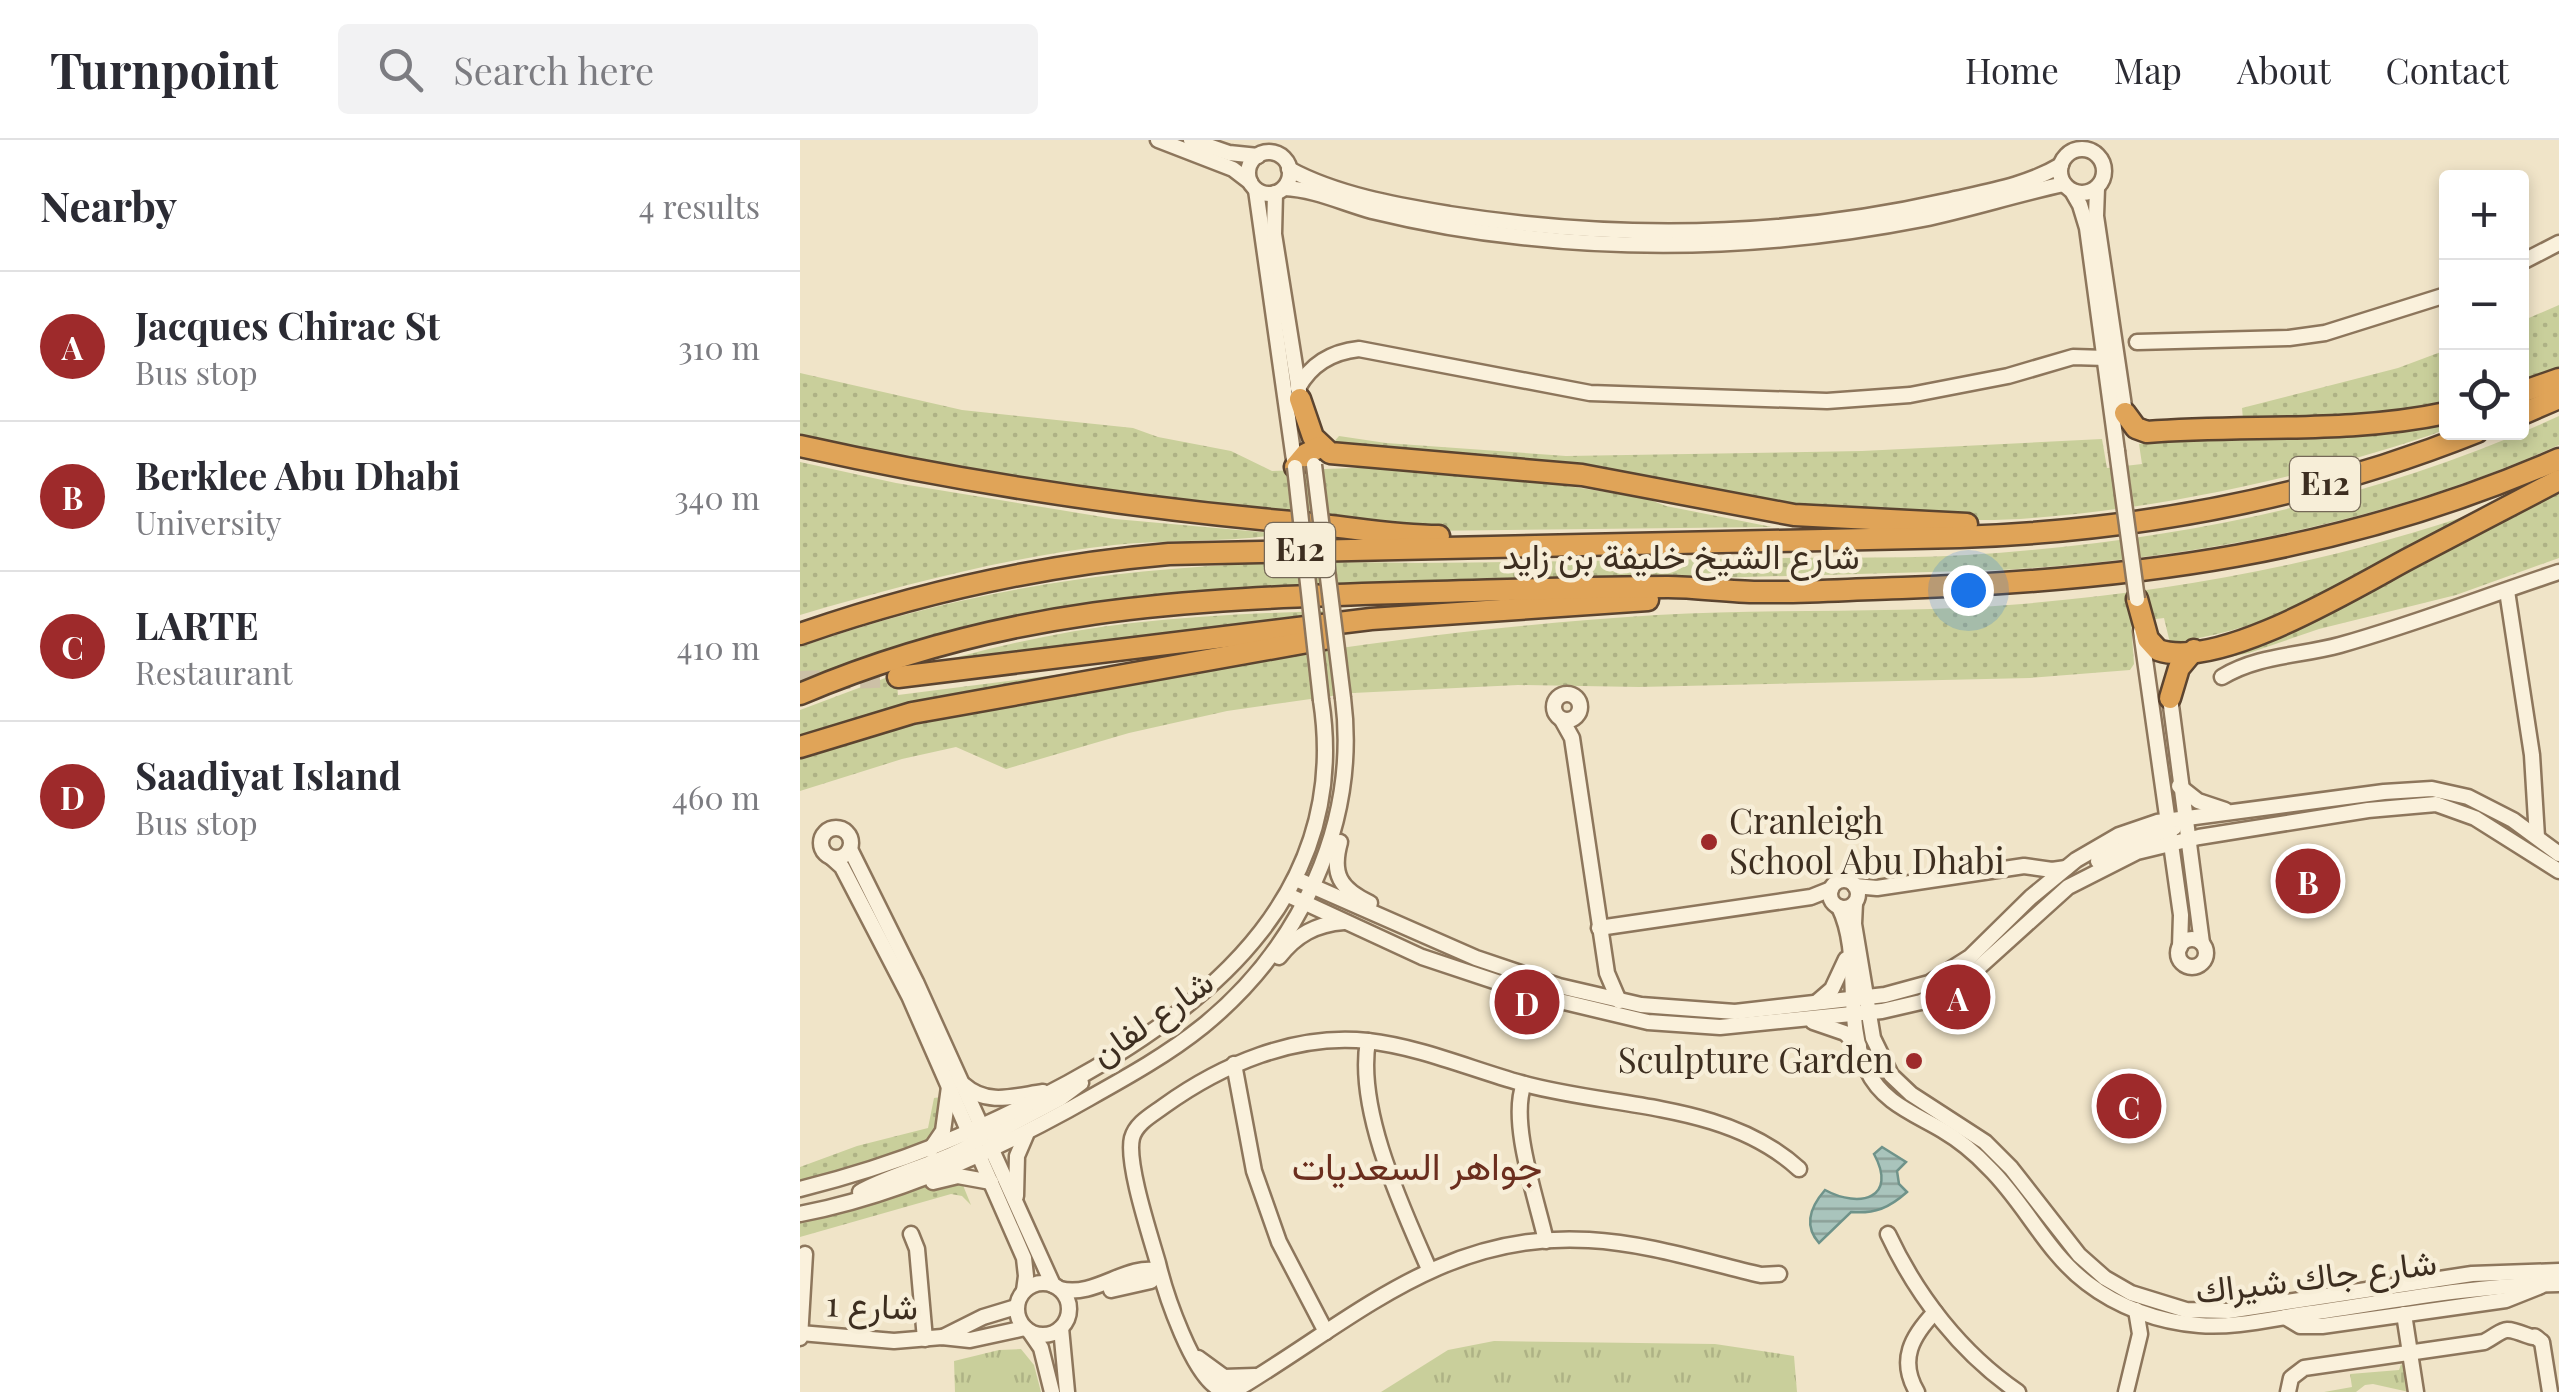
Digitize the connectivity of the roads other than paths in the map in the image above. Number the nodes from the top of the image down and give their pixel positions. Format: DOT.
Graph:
graph roads {
  1 [pos="1158,140"];
  2 [pos="1192,140"];
  3 [pos="1258,156"];
  4 [pos="2061,164"];
  5 [pos="1289,169"];
  6 [pos="1253,186"];
  7 [pos="2068,188"];
  8 [pos="2097,188"];
  9 [pos="1280,190"];
  10 [pos="2559,243"];
  11 [pos="2526,260"];
  12 [pos="2439,297"];
  13 [pos="2138,342"];
  14 [pos="2106,358"];
  15 [pos="2559,378"];
  16 [pos="2529,389"];
  17 [pos="1299,394"];
  18 [pos="2559,398"];
  19 [pos="2529,411"];
  20 [pos="2125,413"];
  21 [pos="2439,414"];
  22 [pos="2147,432"];
  23 [pos="2455,440"];
  24 [pos="800,446"];
  25 [pos="2116,451"];
  26 [pos="1310,458"];
  27 [pos="2559,459"];
  28 [pos="2559,480"];
  29 [pos="2168,516"];
  30 [pos="1705,544"];
  31 [pos="2559,572"];
  32 [pos="2507,591"];
  33 [pos="934,592"];
  34 [pos="1755,592"];
  35 [pos="2136,598"];
  36 [pos="1540,607"];
  37 [pos="800,620"];
  38 [pos="800,634"];
  39 [pos="2194,650"];
  40 [pos="898,677"];
  41 [pos="2222,678"];
  42 [pos="800,694"];
  43 [pos="2170,698"];
  44 [pos="1578,715"];
  45 [pos="1562,720"];
  46 [pos="1572,738"];
  47 [pos="800,747"];
  48 [pos="2163,785"];
  49 [pos="2179,786"];
  50 [pos="2536,810"];
  51 [pos="2230,811"];
  52 [pos="2514,820"];
  53 [pos="1337,822"];
  54 [pos="2146,824"];
  55 [pos="2175,830"];
  56 [pos="2537,837"];
  57 [pos="850,848"];
  58 [pos="2559,854"];
  59 [pos="832,858"];
  60 [pos="2013,868"];
  61 [pos="2066,868"];
  62 [pos="2559,871"];
  63 [pos="1304,883"];
  64 [pos="1856,896"];
  65 [pos="2032,897"];
  66 [pos="1297,899"];
  67 [pos="1835,900"];
  68 [pos="1390,920"];
  69 [pos="1344,922"];
  70 [pos="1599,928"];
  71 [pos="2202,944"];
  72 [pos="2180,947"];
  73 [pos="1848,954"];
  74 [pos="1258,972"];
  75 [pos="1608,974"];
  76 [pos="1240,992"];
  77 [pos="1591,995"];
  78 [pos="1619,1001"];
  79 [pos="1860,1007"];
  80 [pos="1808,1013"];
  81 [pos="1741,1026"];
  82 [pos="1368,1041"];
  83 [pos="1858,1046"];
  84 [pos="1234,1064"];
  85 [pos="1095,1068"];
  86 [pos="1524,1084"];
  87 [pos="956,1085"];
  88 [pos="1054,1091"];
  89 [pos="1028,1132"];
  90 [pos="981,1141"];
  91 [pos="929,1151"];
  92 [pos="1799,1169"];
  93 [pos="991,1182"];
  94 [pos="800,1188"];
  95 [pos="864,1197"];
  96 [pos="1016,1202"];
  97 [pos="845,1203"];
  98 [pos="800,1214"];
  99 [pos="911,1234"];
  100 [pos="1888,1234"];
  101 [pos="1546,1241"];
  102 [pos="805,1254"];
  103 [pos="1430,1270"];
  104 [pos="1160,1271"];
  105 [pos="2559,1271"];
  106 [pos="1779,1274"];
  107 [pos="2551,1284"];
  108 [pos="1056,1287"];
  109 [pos="1024,1291"];
  110 [pos="2506,1300"];
  111 [pos="1016,1307"];
  112 [pos="2136,1310"];
  113 [pos="1068,1312"];
  114 [pos="1935,1312"];
  115 [pos="2404,1314"];
  116 [pos="982,1317"];
  117 [pos="2284,1317"];
  118 [pos="2164,1319"];
  119 [pos="1061,1328"];
  120 [pos="2510,1328"];
  121 [pos="1027,1330"];
  122 [pos="1326,1332"];
  123 [pos="2140,1334"];
  124 [pos="800,1335"];
  125 [pos="988,1336"];
  126 [pos="942,1338"];
  127 [pos="924,1340"];
  128 [pos="2410,1353"];
  129 [pos="2009,1390"];
  130 [pos="1052,1392"];
  131 [pos="1067,1392"];
  132 [pos="1917,1392"];
  133 [pos="2126,1392"];
  134 [pos="2288,1392"];
  135 [pos="2416,1392"];
  136 [pos="2550,1392"];
  1 -- 6 [label="street"];
  2 -- 3 [label="street"];
  3 -- 5 [label="street"];
  3 -- 6 [label="street"];
  4 -- 5 [label="street"];
  4 -- 7 [label="street"];
  4 -- 8 [label="street"];
  5 -- 9 [label="street"];
  6 -- 9 [label="street"];
  6 -- 26 [label="street"];
  7 -- 8 [label="street"];
  7 -- 9 [label="street"];
  7 -- 14 [label="street"];
  8 -- 20 [label="street"];
  9 -- 17 [label="street"];
  10 -- 11 [label="street"];
  12 -- 13 [label="street"];
  14 -- 17 [label="street"];
  14 -- 25 [label="street"];
  15 -- 16 [label="highway"];
  17 -- 26 [label="highway"];
  18 -- 19 [label="highway"];
  20 -- 22 [label="highway"];
  21 -- 22 [label="highway"];
  22 -- 25 [label="highway"];
  23 -- 29 [label="highway, شارع الشيخ خليفة بن زايد / E12"];
  24 -- 30 [label="highway"];
  25 -- 35 [label="street, bridge"];
  26 -- 29 [label="highway"];
  26 -- 53 [label="street, شارع لفان, bridge"];
  26 -- 63 [label="street, شارع لفان, bridge"];
  27 -- 34 [label="highway, شارع الشيخ خليفة بن زايد / E12"];
  28 -- 39 [label="highway"];
  29 -- 30 [label="highway, شارع الشيخ خليفة بن زايد / E12"];
  30 -- 33 [label="highway, شارع الشيخ خليفة بن زايد / E12"];
  31 -- 32 [label="street"];
  32 -- 41 [label="street"];
  32 -- 50 [label="street"];
  33 -- 37 [label="highway"];
  33 -- 38 [label="highway, شارع الشيخ خليفة بن زايد / E12"];
  34 -- 36 [label="highway"];
  34 -- 42 [label="highway, شارع الشيخ خليفة بن زايد / E12"];
  35 -- 39 [label="highway"];
  35 -- 48 [label="street"];
  36 -- 40 [label="highway"];
  36 -- 47 [label="highway"];
  39 -- 43 [label="highway"];
  43 -- 49 [label="street"];
  44 -- 45 [label="street"];
  44 -- 45 [label="street"];
  44 -- 46 [label="street"];
  45 -- 46 [label="street"];
  46 -- 70 [label="street"];
  48 -- 54 [label="street"];
  48 -- 55 [label="street"];
  49 -- 51 [label="street"];
  49 -- 55 [label="street"];
  50 -- 52 [label="street"];
  50 -- 56 [label="street"];
  51 -- 52 [label="street"];
  51 -- 55 [label="street"];
  52 -- 56 [label="street"];
  53 -- 63 [label="street, شارع لفان"];
  53 -- 68 [label="street"];
  54 -- 55 [label="street"];
  54 -- 61 [label="street"];
  55 -- 62 [label="street"];
  55 -- 71 [label="street"];
  55 -- 72 [label="street"];
  55 -- 79 [label="street"];
  56 -- 58 [label="street"];
  57 -- 59 [label="street"];
  57 -- 59 [label="street"];
  57 -- 87 [label="street"];
  59 -- 87 [label="street"];
  60 -- 61 [label="street"];
  60 -- 64 [label="street"];
  60 -- 65 [label="street"];
  61 -- 65 [label="street"];
  63 -- 66 [label="street, شارع لفان"];
  63 -- 68 [label="street"];
  64 -- 67 [label="street"];
  64 -- 67 [label="street"];
  64 -- 79 [label="street, شارع جاك شيراك"];
  65 -- 79 [label="street"];
  66 -- 69 [label="street"];
  66 -- 74 [label="street, شارع لفان"];
  66 -- 76 [label="street"];
  66 -- 85 [label="street, شارع لفان"];
  67 -- 70 [label="street"];
  67 -- 73 [label="street, شارع جاك شيراك"];
  68 -- 77 [label="street"];
  69 -- 74 [label="street"];
  69 -- 81 [label="street"];
  70 -- 75 [label="street"];
  71 -- 72 [label="street"];
  71 -- 72 [label="street"];
  73 -- 79 [label="street, شارع جاك شيراك"];
  73 -- 80 [label="street"];
  74 -- 76 [label="street, شارع لفان"];
  75 -- 77 [label="street"];
  75 -- 78 [label="street"];
  76 -- 89 [label="street, شارع لفان"];
  77 -- 78 [label="street"];
  78 -- 80 [label="street"];
  79 -- 80 [label="street"];
  79 -- 81 [label="street"];
  79 -- 83 [label="street, شارع جاك شيراك"];
  79 -- 105 [label="street, شارع جاك شيراك"];
  80 -- 81 [label="street"];
  80 -- 83 [label="street"];
  82 -- 84 [label="street"];
  82 -- 86 [label="street"];
  82 -- 103 [label="street"];
  83 -- 112 [label="street, شارع جاك شيراك"];
  84 -- 104 [label="street"];
  84 -- 122 [label="street"];
  85 -- 88 [label="street, شارع لفان"];
  85 -- 90 [label="street"];
  86 -- 92 [label="street"];
  86 -- 101 [label="street"];
  87 -- 88 [label="street"];
  87 -- 90 [label="street"];
  87 -- 91 [label="street"];
  88 -- 90 [label="street, شارع لفان"];
  89 -- 90 [label="street, شارع لفان"];
  89 -- 96 [label="street"];
  90 -- 91 [label="street, شارع لفان"];
  90 -- 93 [label="street"];
  90 -- 95 [label="street, شارع لفان"];
  90 -- 96 [label="street"];
  90 -- 97 [label="street"];
  91 -- 94 [label="street, شارع لفان"];
  93 -- 95 [label="street"];
  93 -- 109 [label="street"];
  95 -- 97 [label="street, شارع لفان"];
  96 -- 108 [label="street"];
  97 -- 98 [label="street, شارع لفان"];
  99 -- 127 [label="street"];
  100 -- 114 [label="street"];
  101 -- 103 [label="street"];
  101 -- 106 [label="street"];
  102 -- 124 [label="street"];
  103 -- 122 [label="street"];
  104 -- 108 [label="street"];
  104 -- 113 [label="street"];
  104 -- 122 [label="street"];
  107 -- 110 [label="street"];
  107 -- 117 [label="street, شارع جاك شيراك"];
  108 -- 109 [label="street"];
  108 -- 113 [label="street"];
  109 -- 111 [label="street"];
  110 -- 115 [label="street"];
  110 -- 120 [label="street"];
  111 -- 116 [label="street, شارع 1"];
  111 -- 121 [label="street"];
  112 -- 118 [label="street, شارع جاك شيراك"];
  112 -- 123 [label="street"];
  113 -- 119 [label="street"];
  114 -- 129 [label="street"];
  114 -- 132 [label="street"];
  115 -- 117 [label="street"];
  115 -- 128 [label="street"];
  116 -- 125 [label="street"];
  116 -- 126 [label="street, شارع 1"];
  117 -- 118 [label="street, شارع جاك شيراك"];
  118 -- 123 [label="street"];
  119 -- 121 [label="street"];
  119 -- 131 [label="street"];
  120 -- 128 [label="street"];
  120 -- 136 [label="street"];
  121 -- 125 [label="street, شارع 1"];
  121 -- 130 [label="street"];
  123 -- 133 [label="street"];
  124 -- 127 [label="street, شارع 1"];
  125 -- 126 [label="street, شارع 1"];
  126 -- 127 [label="street, شارع 1"];
  128 -- 134 [label="street"];
  128 -- 135 [label="street"];
}
